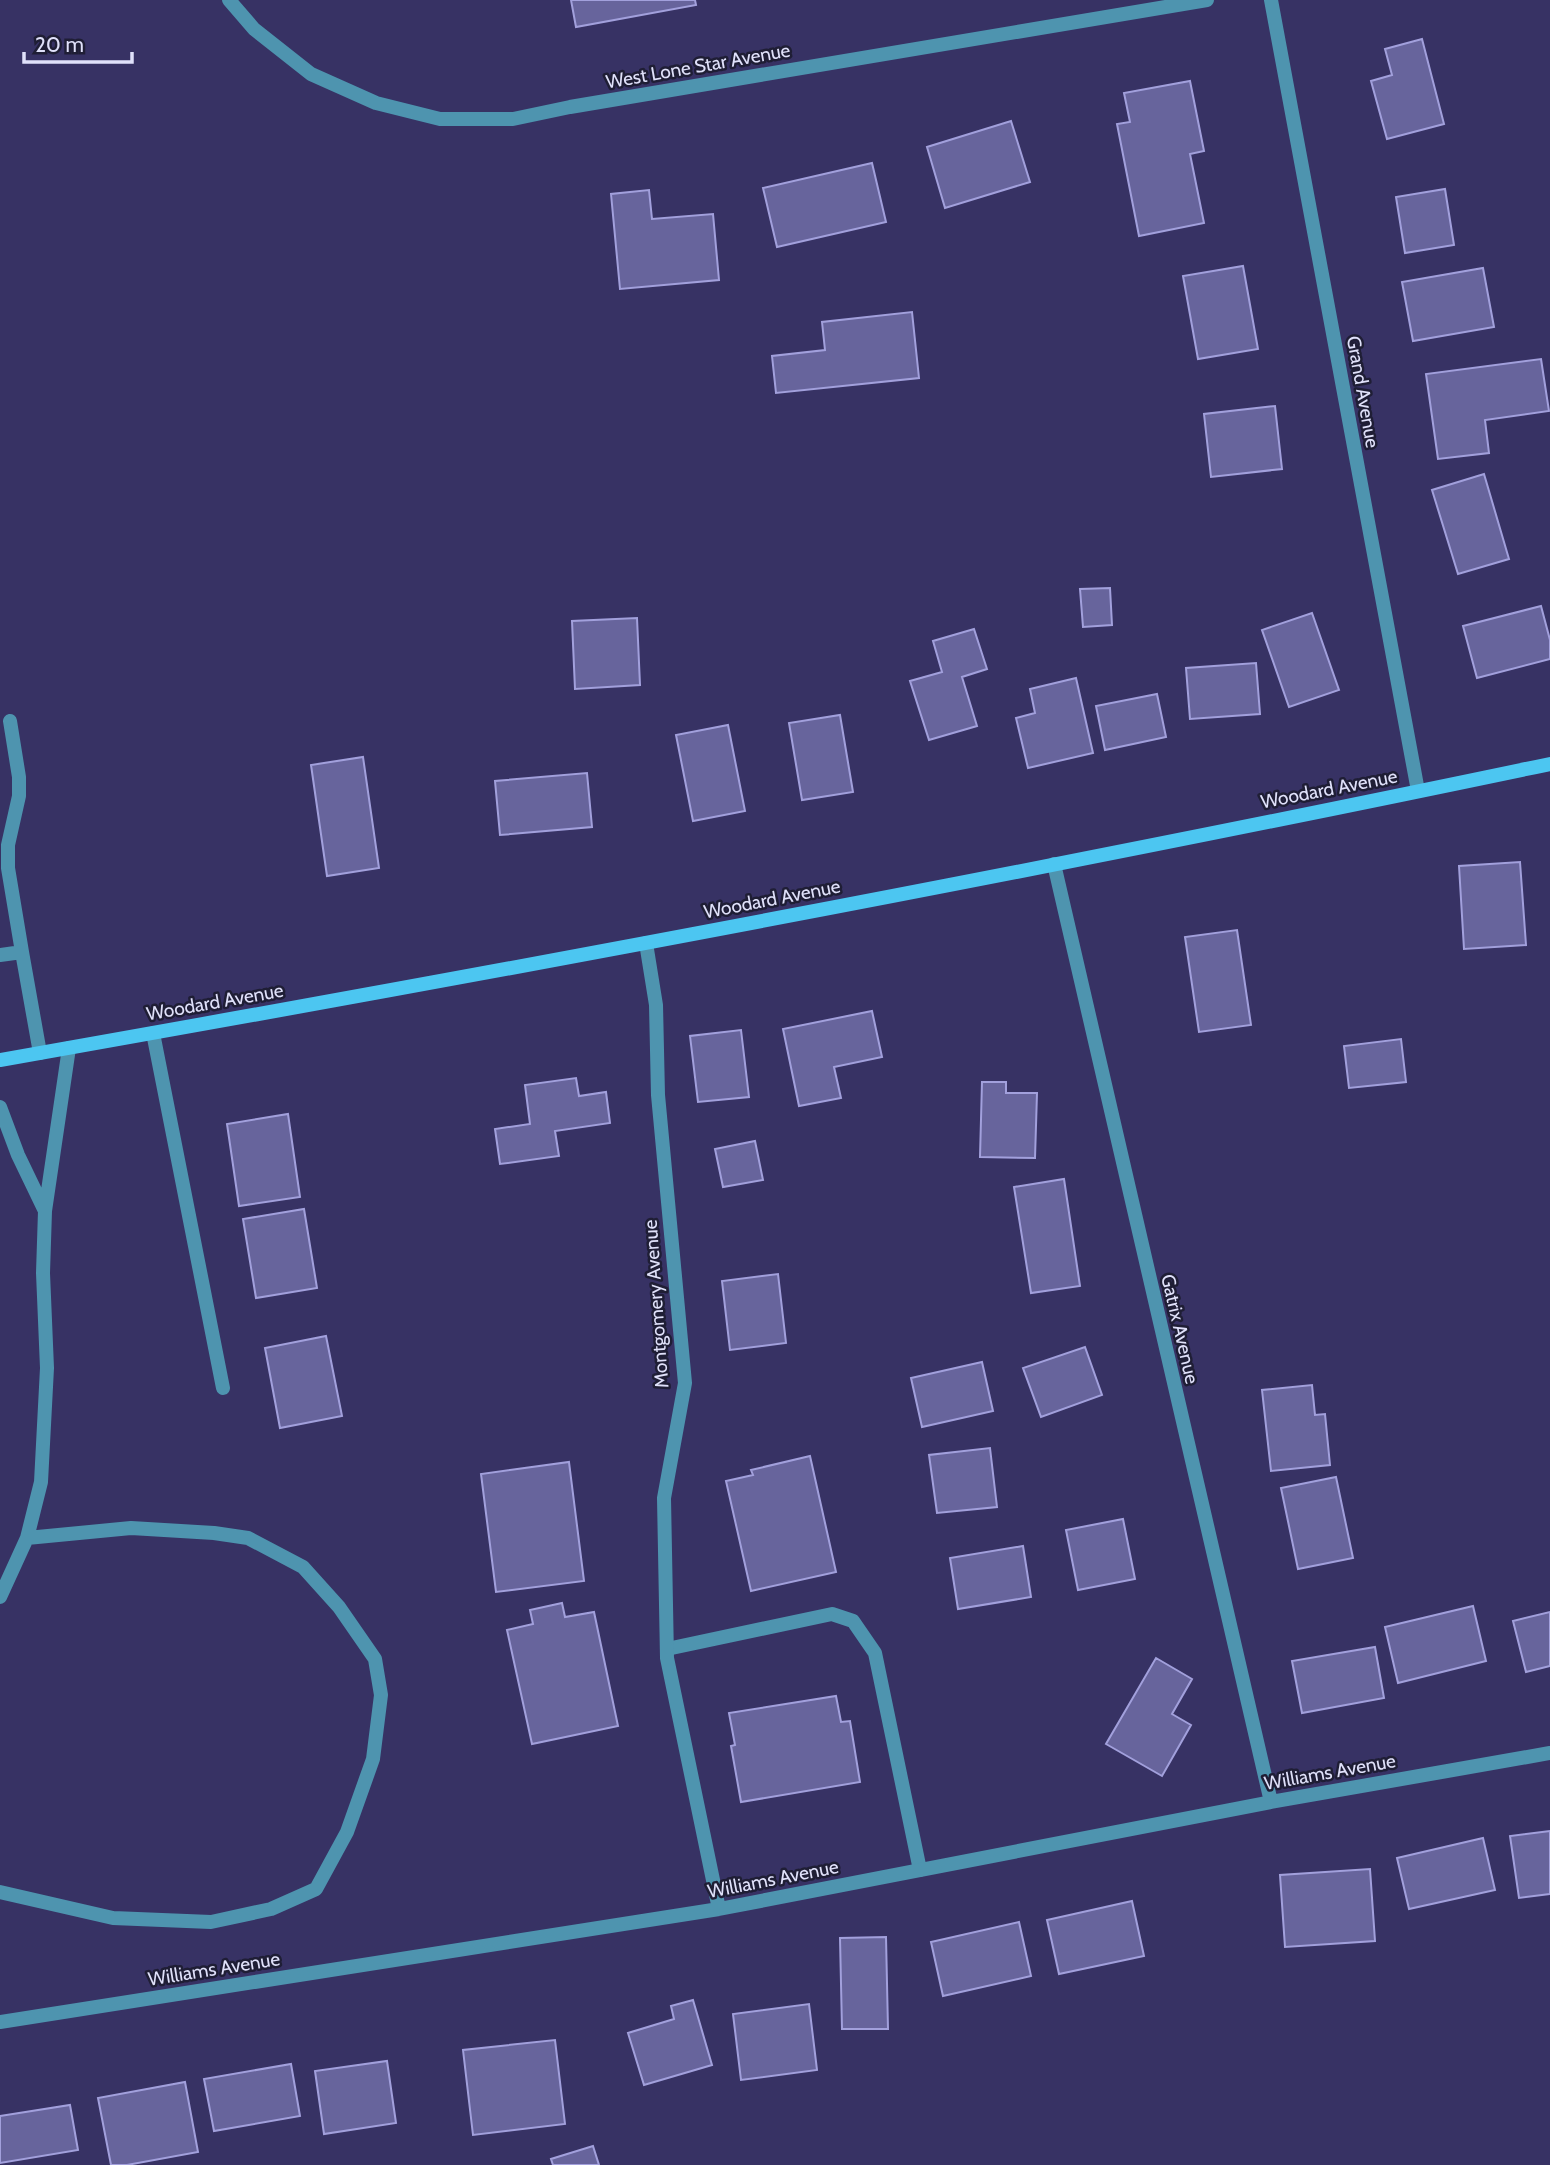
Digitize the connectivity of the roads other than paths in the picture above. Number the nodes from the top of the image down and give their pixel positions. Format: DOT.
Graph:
graph roads {
  1 [pos="229,0"];
  2 [pos="1207,0"];
  3 [pos="1271,0"];
  4 [pos="10,721"];
  5 [pos="1550,764"];
  6 [pos="1418,791"];
  7 [pos="1054,864"];
  8 [pos="646,943"];
  9 [pos="22,951"];
  10 [pos="0,955"];
  11 [pos="153,1033"];
  12 [pos="69,1048"];
  13 [pos="40,1053"];
  14 [pos="0,1060"];
  15 [pos="0,1107"];
  16 [pos="45,1210"];
  17 [pos="223,1388"];
  18 [pos="27,1538"];
  19 [pos="0,1597"];
  20 [pos="667,1649"];
  21 [pos="1550,1753"];
  22 [pos="1271,1802"];
  23 [pos="920,1870"];
  24 [pos="0,1892"];
  25 [pos="719,1909"];
  26 [pos="0,2022"];
  1 -- 2 [label="street, West Lone Star Avenue"];
  3 -- 6 [label="street, Grand Avenue"];
  4 -- 9 [label="street"];
  5 -- 6 [label="street, Woodard Avenue"];
  6 -- 7 [label="street, Woodard Avenue"];
  7 -- 8 [label="street, Woodard Avenue"];
  7 -- 22 [label="street, Gatrix Avenue"];
  8 -- 11 [label="street, Woodard Avenue"];
  8 -- 20 [label="street, Montgomery Avenue"];
  9 -- 10 [label="street"];
  9 -- 13 [label="street"];
  11 -- 12 [label="street, Woodard Avenue"];
  11 -- 17 [label="street"];
  12 -- 13 [label="street, Woodard Avenue"];
  12 -- 16 [label="street"];
  13 -- 14 [label="street, Woodard Avenue"];
  15 -- 16 [label="street"];
  16 -- 18 [label="street"];
  18 -- 19 [label="street"];
  18 -- 24 [label="street"];
  20 -- 23 [label="street"];
  20 -- 25 [label="street, Montgomery Avenue"];
  21 -- 22 [label="street, Williams Avenue"];
  22 -- 23 [label="street, Williams Avenue"];
  23 -- 25 [label="street, Williams Avenue"];
  25 -- 26 [label="street, Williams Avenue"];
}
